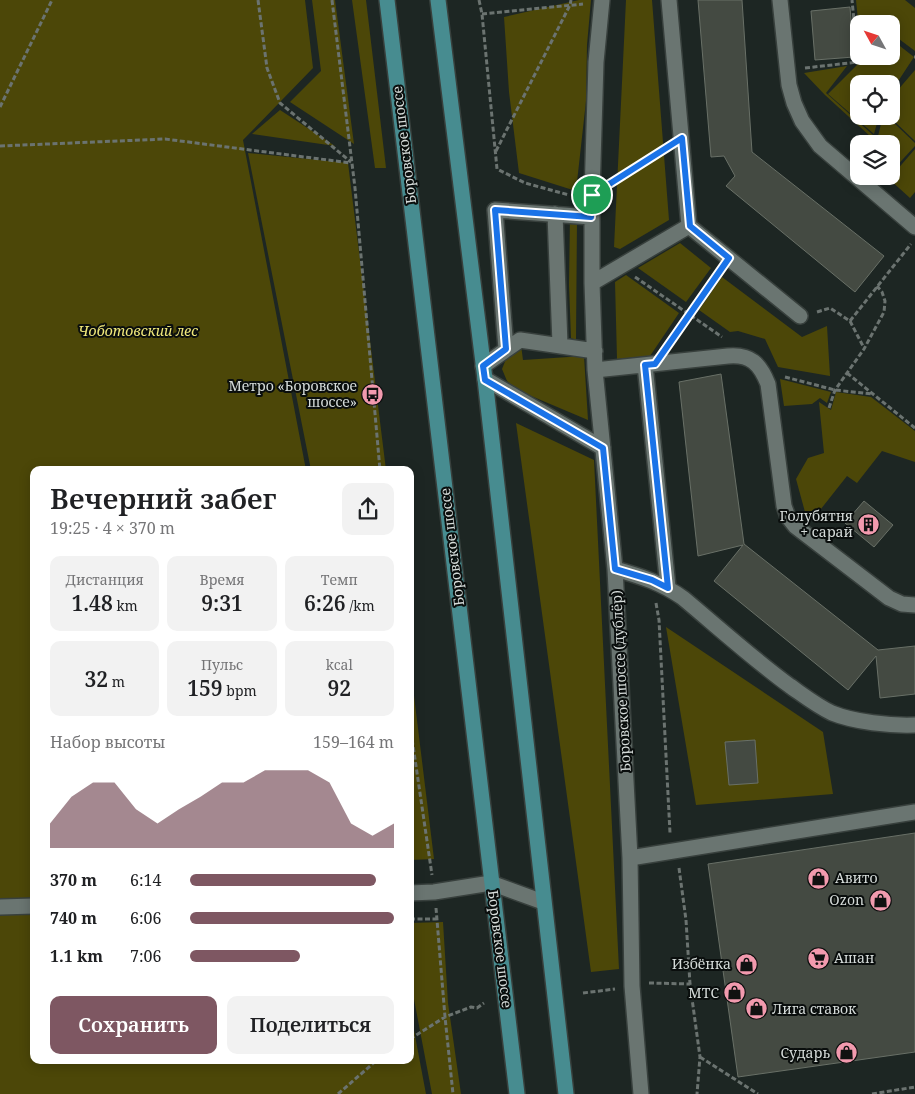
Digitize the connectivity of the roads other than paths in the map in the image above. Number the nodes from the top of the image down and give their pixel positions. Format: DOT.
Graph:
graph roads {
  1 [pos="387,0"];
  2 [pos="438,0"];
  3 [pos="669,0"];
  4 [pos="780,0"];
  5 [pos="602,1"];
  6 [pos="555,214"];
  7 [pos="591,217"];
  8 [pos="690,226"];
  9 [pos="915,227"];
  10 [pos="592,283"];
  11 [pos="800,316"];
  12 [pos="560,344"];
  13 [pos="506,349"];
  14 [pos="595,351"];
  15 [pos="650,364"];
  16 [pos="596,370"];
  17 [pos="484,373"];
  18 [pos="603,448"];
  19 [pos="615,569"];
  20 [pos="668,588"];
  21 [pos="915,605"];
  22 [pos="915,725"];
  23 [pos="915,812"];
  24 [pos="630,858"];
  25 [pos="491,883"];
  26 [pos="414,893"];
  27 [pos="543,902"];
  28 [pos="30,906"];
  29 [pos="0,907"];
  30 [pos="517,1094"];
  31 [pos="566,1094"];
  32 [pos="641,1094"];
  1 -- 25 [label="main road, Боровское шоссе"];
  2 -- 17 [label="main road"];
  3 -- 8 [label="street"];
  4 -- 9 [label="street"];
  5 -- 7 [label="street, Боровское шоссе (дублёр)"];
  6 -- 7 [label="street"];
  6 -- 12 [label="street"];
  6 -- 13 [label="street"];
  7 -- 10 [label="street, Боровское шоссе (дублёр)"];
  8 -- 10 [label="street"];
  8 -- 11 [label="street"];
  10 -- 14 [label="street, Боровское шоссе (дублёр)"];
  12 -- 13 [label="street"];
  12 -- 14 [label="street"];
  13 -- 17 [label="street"];
  14 -- 16 [label="street, Боровское шоссе (дублёр)"];
  15 -- 16 [label="street"];
  15 -- 20 [label="street"];
  15 -- 21 [label="street"];
  16 -- 18 [label="street, Боровское шоссе (дублёр)"];
  17 -- 18 [label="street"];
  17 -- 27 [label="main road"];
  18 -- 19 [label="street, Боровское шоссе (дублёр)"];
  19 -- 20 [label="street"];
  19 -- 24 [label="street, Боровское шоссе (дублёр)"];
  20 -- 22 [label="street"];
  23 -- 24 [label="street"];
  24 -- 32 [label="street, Боровское шоссе (дублёр)"];
  25 -- 26 [label="street"];
  25 -- 27 [label="street"];
  25 -- 30 [label="main road, Боровское шоссе"];
  27 -- 31 [label="main road"];
  28 -- 29 [label="street"];
}
